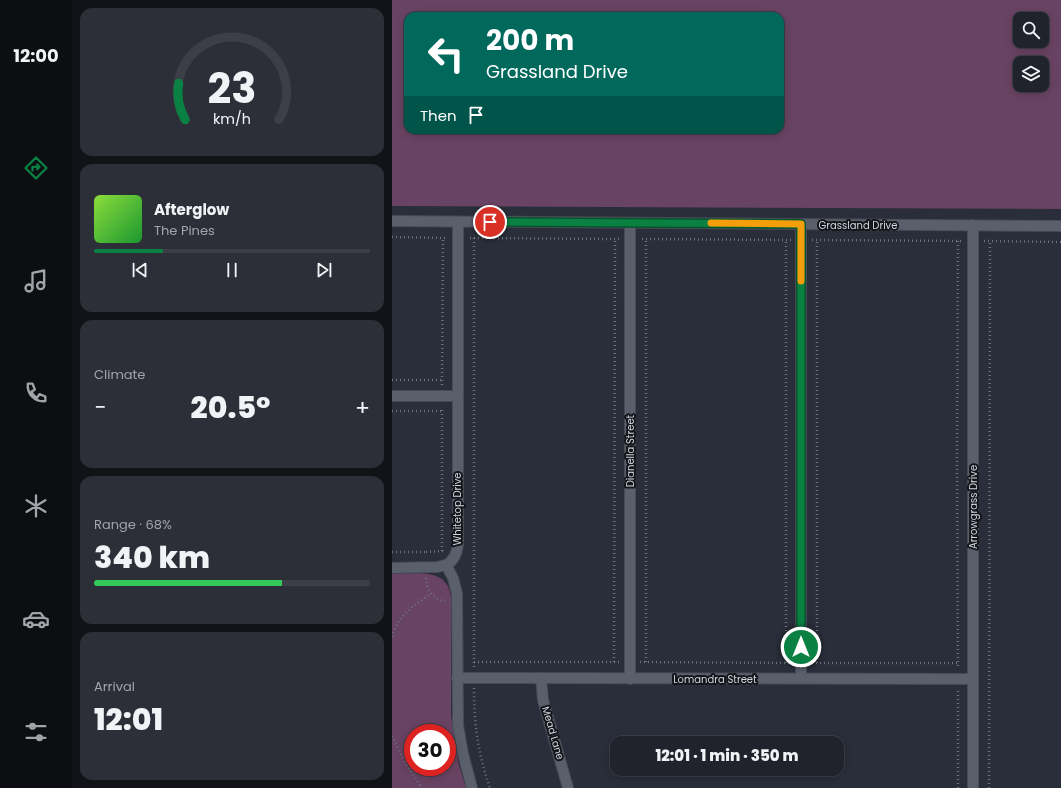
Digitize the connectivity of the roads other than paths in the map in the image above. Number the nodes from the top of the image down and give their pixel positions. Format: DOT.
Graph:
graph roads {
  1 [pos="392,221"];
  2 [pos="458,222"];
  3 [pos="630,223"];
  4 [pos="801,224"];
  5 [pos="974,225"];
  6 [pos="1061,226"];
  7 [pos="392,396"];
  8 [pos="458,396"];
  9 [pos="446,565"];
  10 [pos="392,568"];
  11 [pos="457,678"];
  12 [pos="541,678"];
  13 [pos="801,678"];
  14 [pos="630,679"];
  15 [pos="973,679"];
  16 [pos="472,788"];
  17 [pos="568,788"];
  18 [pos="973,788"];
  1 -- 2 [label="street, Grassland Drive"];
  2 -- 3 [label="street, Grassland Drive"];
  2 -- 8 [label="street, Whitetop Drive"];
  3 -- 4 [label="street, Grassland Drive"];
  3 -- 14 [label="street, Dianella Street"];
  4 -- 5 [label="street, Grassland Drive"];
  4 -- 13 [label="street"];
  5 -- 6 [label="street, Grassland Drive"];
  5 -- 15 [label="street, Arrowgrass Drive"];
  7 -- 8 [label="street"];
  8 -- 9 [label="street, Whitetop Drive"];
  9 -- 10 [label="street"];
  9 -- 11 [label="street"];
  11 -- 12 [label="street, Lomandra Street"];
  11 -- 16 [label="street"];
  12 -- 14 [label="street, Lomandra Street"];
  12 -- 17 [label="street, Mead Lane"];
  13 -- 14 [label="street, Lomandra Street"];
  13 -- 15 [label="street, Lomandra Street"];
  15 -- 18 [label="street, Arrowgrass Drive"];
}
